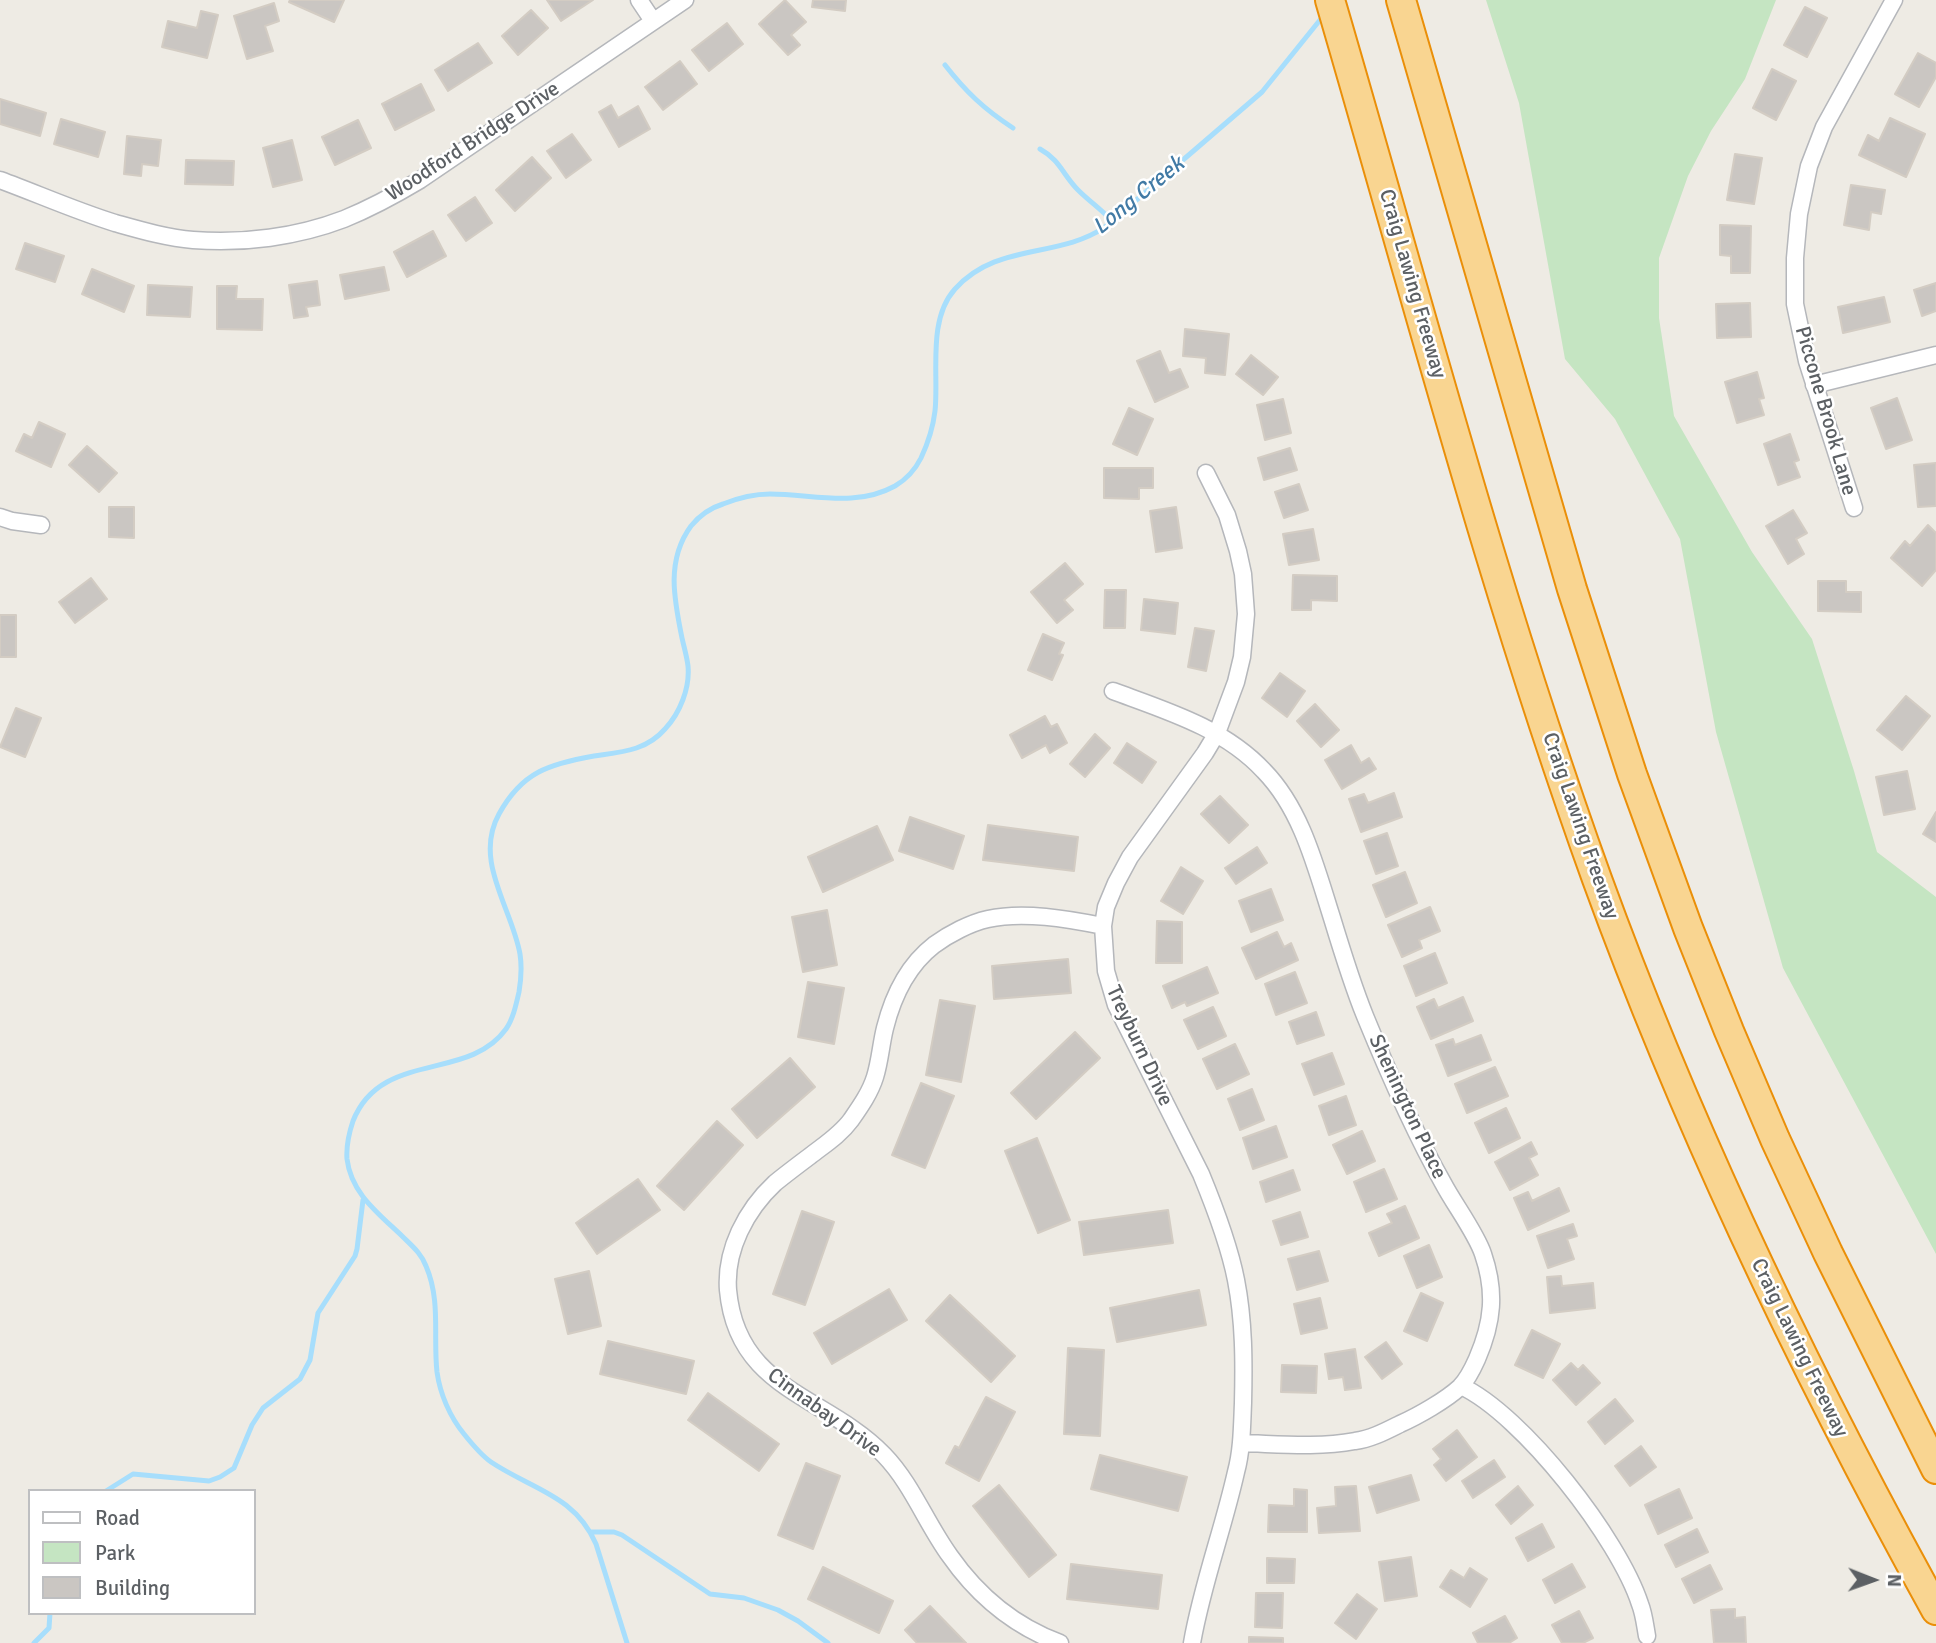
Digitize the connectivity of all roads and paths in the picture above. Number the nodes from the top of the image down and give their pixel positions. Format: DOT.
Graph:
graph roads {
  1 [pos="639,0"];
  2 [pos="685,0"];
  3 [pos="1330,0"];
  4 [pos="1401,0"];
  5 [pos="1894,0"];
  6 [pos="653,21"];
  7 [pos="0,180"];
  8 [pos="1936,355"];
  9 [pos="1814,386"];
  10 [pos="1206,473"];
  11 [pos="1854,508"];
  12 [pos="0,517"];
  13 [pos="41,525"];
  14 [pos="1113,691"];
  15 [pos="1217,733"];
  16 [pos="1103,926"];
  17 [pos="1461,1386"];
  18 [pos="1241,1443"];
  19 [pos="1936,1469"];
  20 [pos="1936,1610"];
  21 [pos="1647,1636"];
  22 [pos="1060,1643"];
  23 [pos="1192,1643"];
  1 -- 6 [label="street"];
  2 -- 6 [label="street, Woodford Bridge Drive"];
  3 -- 20 [label="highway, Craig Lawing Freeway"];
  4 -- 19 [label="highway"];
  5 -- 9 [label="street, Piccone Brook Lane"];
  6 -- 7 [label="street, Woodford Bridge Drive"];
  8 -- 9 [label="street"];
  9 -- 11 [label="street, Piccone Brook Lane"];
  10 -- 15 [label="street, Treyburn Drive"];
  12 -- 13 [label="street"];
  14 -- 15 [label="street, Shenington Place"];
  15 -- 16 [label="street, Treyburn Drive"];
  15 -- 17 [label="street, Shenington Place"];
  16 -- 18 [label="street, Treyburn Drive"];
  16 -- 22 [label="street, Cinnabay Drive"];
  17 -- 18 [label="street, Shenington Place"];
  17 -- 21 [label="street"];
  18 -- 23 [label="street, Treyburn Drive"];
}
